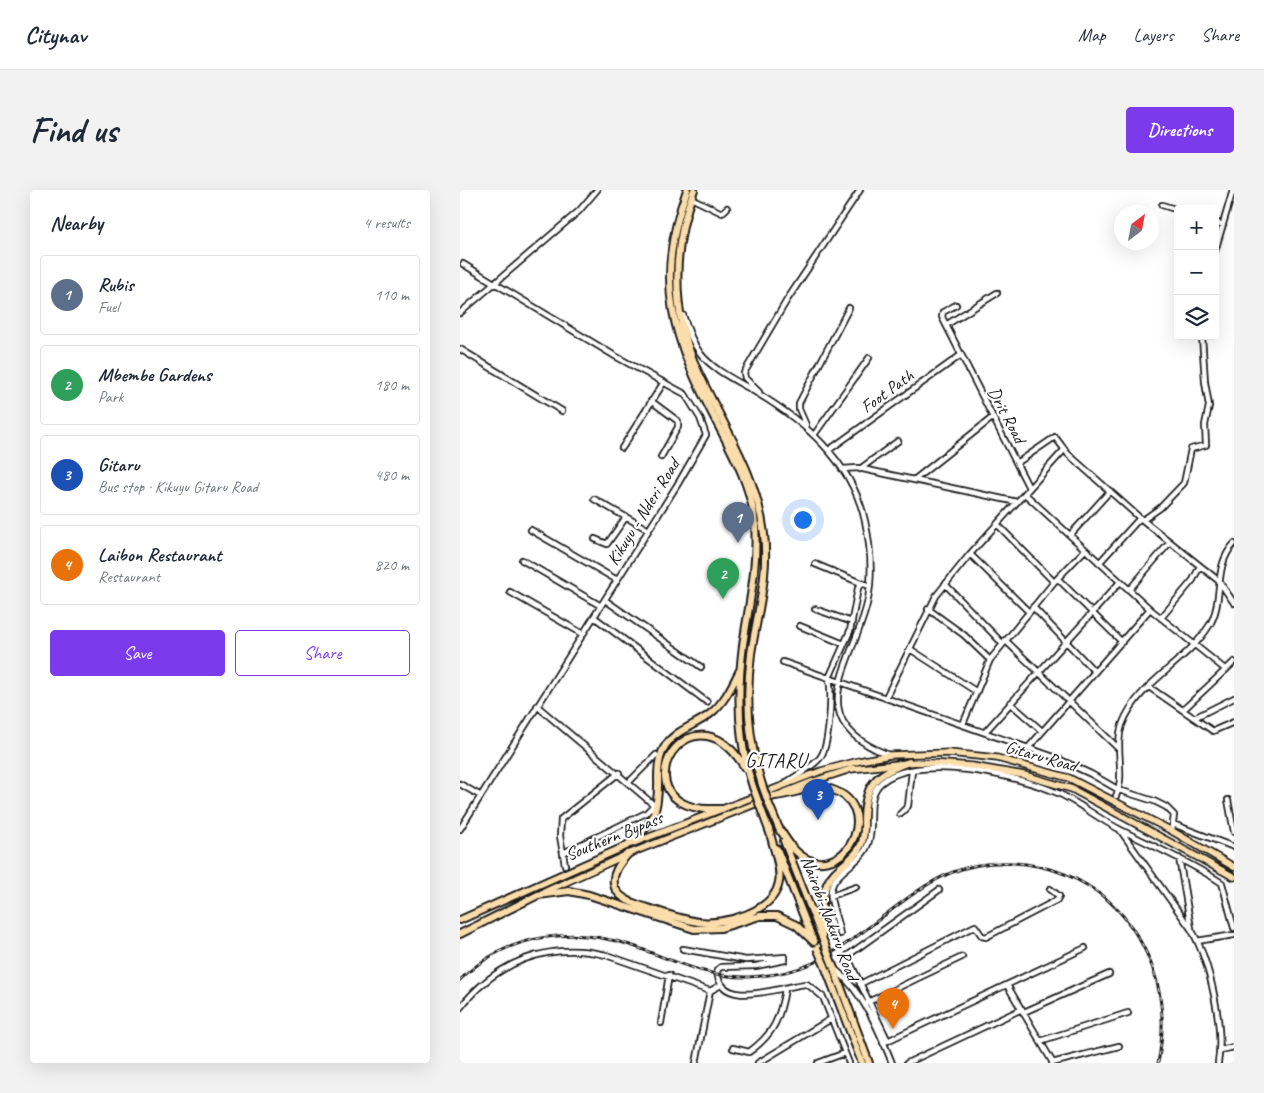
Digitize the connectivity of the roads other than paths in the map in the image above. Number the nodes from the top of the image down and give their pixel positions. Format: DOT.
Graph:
graph roads {
  1 [pos="597,190"];
  2 [pos="687,190"];
  3 [pos="694,190"];
  4 [pos="860,190"];
  5 [pos="1233,190"];
  6 [pos="691,198"];
  7 [pos="1162,205"];
  8 [pos="727,208"];
  9 [pos="1174,209"];
  10 [pos="1219,223"];
  11 [pos="1222,224"];
  12 [pos="1216,250"];
  13 [pos="464,264"];
  14 [pos="494,285"];
  15 [pos="678,293"];
  16 [pos="997,293"];
  17 [pos="956,305"];
  18 [pos="849,308"];
  19 [pos="461,311"];
  20 [pos="946,325"];
  21 [pos="1202,340"];
  22 [pos="460,349"];
  23 [pos="961,355"];
  24 [pos="869,358"];
  25 [pos="664,382"];
  26 [pos="764,397"];
  27 [pos="652,401"];
  28 [pos="562,411"];
  29 [pos="992,418"];
  30 [pos="807,427"];
  31 [pos="814,434"];
  32 [pos="898,441"];
  33 [pos="622,448"];
  34 [pos="828,450"];
  35 [pos="1064,450"];
  36 [pos="661,457"];
  37 [pos="1016,463"];
  38 [pos="842,469"];
  39 [pos="860,469"];
  40 [pos="914,480"];
  41 [pos="1029,488"];
  42 [pos="1110,491"];
  43 [pos="1024,494"];
  44 [pos="594,499"];
  45 [pos="1017,502"];
  46 [pos="626,517"];
  47 [pos="1141,519"];
  48 [pos="997,524"];
  49 [pos="647,529"];
  50 [pos="531,530"];
  51 [pos="1071,534"];
  52 [pos="595,538"];
  53 [pos="1170,542"];
  54 [pos="1234,544"];
  55 [pos="1085,550"];
  56 [pos="970,554"];
  57 [pos="522,560"];
  58 [pos="1099,563"];
  59 [pos="815,564"];
  60 [pos="1200,566"];
  61 [pos="617,580"];
  62 [pos="1056,580"];
  63 [pos="1219,581"];
  64 [pos="1120,582"];
  65 [pos="862,583"];
  66 [pos="945,584"];
  67 [pos="870,586"];
  68 [pos="1129,590"];
  69 [pos="510,592"];
  70 [pos="605,600"];
  71 [pos="1234,603"];
  72 [pos="601,606"];
  73 [pos="1033,607"];
  74 [pos="815,609"];
  75 [pos="928,609"];
  76 [pos="1150,609"];
  77 [pos="1029,612"];
  78 [pos="1092,613"];
  79 [pos="594,617"];
  80 [pos="1161,618"];
  81 [pos="852,622"];
  82 [pos="800,626"];
  83 [pos="582,634"];
  84 [pos="1004,641"];
  85 [pos="1066,642"];
  86 [pos="1122,642"];
  87 [pos="844,644"];
  88 [pos="1194,645"];
  89 [pos="910,649"];
  90 [pos="990,660"];
  91 [pos="783,662"];
  92 [pos="1234,662"];
  93 [pos="701,667"];
  94 [pos="741,667"];
  95 [pos="1226,670"];
  96 [pos="1038,672"];
  97 [pos="1095,672"];
  98 [pos="829,678"];
  99 [pos="840,681"];
  100 [pos="1149,687"];
  101 [pos="977,692"];
  102 [pos="886,697"];
  103 [pos="1234,698"];
  104 [pos="1069,701"];
  105 [pos="707,702"];
  106 [pos="1010,702"];
  107 [pos="537,706"];
  108 [pos="1183,710"];
  109 [pos="1194,718"];
  110 [pos="1234,722"];
  111 [pos="963,724"];
  112 [pos="1042,731"];
  113 [pos="985,732"];
  114 [pos="1028,748"];
  115 [pos="1118,748"];
  116 [pos="656,755"];
  117 [pos="890,755"];
  118 [pos="909,762"];
  119 [pos="912,771"];
  120 [pos="748,773"];
  121 [pos="619,774"];
  122 [pos="629,782"];
  123 [pos="460,784"];
  124 [pos="782,786"];
  125 [pos="1119,790"];
  126 [pos="481,796"];
  127 [pos="774,796"];
  128 [pos="1116,796"];
  129 [pos="1228,800"];
  130 [pos="722,808"];
  131 [pos="900,814"];
  132 [pos="1107,814"];
  133 [pos="1109,822"];
  134 [pos="1173,824"];
  135 [pos="779,828"];
  136 [pos="460,829"];
  137 [pos="769,829"];
  138 [pos="1119,829"];
  139 [pos="1172,831"];
  140 [pos="1234,832"];
  141 [pos="626,846"];
  142 [pos="1234,847"];
  143 [pos="563,853"];
  144 [pos="628,854"];
  145 [pos="1179,858"];
  146 [pos="565,865"];
  147 [pos="1234,867"];
  148 [pos="1234,877"];
  149 [pos="856,887"];
  150 [pos="1050,889"];
  151 [pos="939,890"];
  152 [pos="538,894"];
  153 [pos="830,896"];
  154 [pos="461,920"];
  155 [pos="1234,928"];
  156 [pos="1191,929"];
  157 [pos="460,934"];
  158 [pos="840,934"];
  159 [pos="1234,935"];
  160 [pos="822,938"];
  161 [pos="1197,941"];
  162 [pos="815,945"];
  163 [pos="1085,948"];
  164 [pos="683,949"];
  165 [pos="962,957"];
  166 [pos="833,965"];
  167 [pos="1109,974"];
  168 [pos="670,975"];
  169 [pos="860,984"];
  170 [pos="721,985"];
  171 [pos="1007,985"];
  172 [pos="785,989"];
  173 [pos="710,991"];
  174 [pos="868,1002"];
  175 [pos="460,1008"];
  176 [pos="1023,1011"];
  177 [pos="1128,1014"];
  178 [pos="832,1019"];
  179 [pos="661,1023"];
  180 [pos="888,1041"];
  181 [pos="1040,1041"];
  182 [pos="883,1043"];
  183 [pos="1119,1046"];
  184 [pos="1234,1047"];
  185 [pos="733,1048"];
  186 [pos="1220,1050"];
  187 [pos="845,1053"];
  188 [pos="893,1062"];
  189 [pos="696,1063"];
  190 [pos="758,1063"];
  191 [pos="818,1063"];
  192 [pos="849,1063"];
  193 [pos="862,1063"];
  194 [pos="869,1063"];
  195 [pos="907,1063"];
  196 [pos="1052,1063"];
  197 [pos="1218,1063"];
  1 -- 14 [label="street"];
  2 -- 94 [label="highway"];
  3 -- 6 [label="highway"];
  4 -- 26 [label="street"];
  5 -- 11 [label="street"];
  6 -- 8 [label="street"];
  6 -- 15 [label="highway"];
  7 -- 9 [label="street"];
  10 -- 11 [label="street"];
  11 -- 12 [label="street"];
  13 -- 14 [label="street, Kikuyu - Nderi Road"];
  14 -- 19 [label="street"];
  14 -- 25 [label="street, Kikuyu - Nderi Road"];
  15 -- 26 [label="street"];
  15 -- 135 [label="highway, Nairobi-Nakuru Road, bridge"];
  16 -- 20 [label="street"];
  17 -- 20 [label="street"];
  18 -- 30 [label="street"];
  20 -- 23 [label="street, Drit Road"];
  21 -- 47 [label="street"];
  22 -- 28 [label="street"];
  23 -- 29 [label="street, Drit Road"];
  23 -- 34 [label="street, Foot Path"];
  24 -- 31 [label="street"];
  25 -- 27 [label="street"];
  25 -- 49 [label="street, Kikuyu - Nderi Road"];
  26 -- 30 [label="street"];
  27 -- 33 [label="street"];
  27 -- 36 [label="street"];
  29 -- 37 [label="street, Drit Road"];
  29 -- 40 [label="street"];
  30 -- 31 [label="street"];
  31 -- 34 [label="street"];
  32 -- 39 [label="street"];
  34 -- 38 [label="street"];
  35 -- 37 [label="street"];
  35 -- 41 [label="street"];
  35 -- 42 [label="street"];
  37 -- 41 [label="street, Drit Road"];
  38 -- 39 [label="street"];
  38 -- 67 [label="street"];
  39 -- 40 [label="street"];
  40 -- 45 [label="street"];
  41 -- 43 [label="street"];
  42 -- 47 [label="street"];
  42 -- 51 [label="street"];
  43 -- 45 [label="street"];
  43 -- 51 [label="street"];
  44 -- 46 [label="street"];
  45 -- 48 [label="street"];
  46 -- 49 [label="street"];
  46 -- 52 [label="street"];
  47 -- 53 [label="street"];
  47 -- 58 [label="street"];
  48 -- 56 [label="street"];
  48 -- 62 [label="street"];
  49 -- 61 [label="street, Kikuyu - Nderi Road"];
  50 -- 61 [label="street"];
  51 -- 55 [label="street"];
  53 -- 60 [label="street"];
  53 -- 68 [label="street"];
  54 -- 63 [label="street"];
  55 -- 58 [label="street"];
  55 -- 62 [label="street"];
  56 -- 66 [label="street"];
  56 -- 77 [label="street"];
  57 -- 72 [label="street"];
  58 -- 64 [label="street"];
  59 -- 65 [label="street"];
  60 -- 63 [label="street"];
  60 -- 80 [label="street"];
  61 -- 70 [label="street, Kikuyu - Nderi Road"];
  62 -- 73 [label="street"];
  62 -- 78 [label="street"];
  63 -- 71 [label="street"];
  63 -- 88 [label="street"];
  64 -- 68 [label="street"];
  64 -- 78 [label="street"];
  65 -- 67 [label="street"];
  65 -- 81 [label="street"];
  66 -- 75 [label="street"];
  66 -- 84 [label="street"];
  67 -- 99 [label="street"];
  68 -- 76 [label="street"];
  69 -- 83 [label="street"];
  70 -- 72 [label="street, Kikuyu - Nderi Road"];
  70 -- 93 [label="street"];
  72 -- 79 [label="street, Kikuyu - Nderi Road"];
  73 -- 77 [label="street"];
  73 -- 85 [label="street"];
  74 -- 81 [label="street"];
  75 -- 89 [label="street"];
  75 -- 90 [label="street"];
  76 -- 80 [label="street"];
  76 -- 86 [label="street"];
  77 -- 84 [label="street"];
  78 -- 85 [label="street"];
  78 -- 86 [label="street"];
  79 -- 83 [label="street, Kikuyu - Nderi Road"];
  79 -- 105 [label="street"];
  80 -- 88 [label="street"];
  81 -- 87 [label="street"];
  82 -- 87 [label="street"];
  83 -- 107 [label="street, Kikuyu - Nderi Road"];
  84 -- 90 [label="street"];
  84 -- 96 [label="street"];
  85 -- 96 [label="street"];
  85 -- 97 [label="street"];
  86 -- 97 [label="street"];
  87 -- 98 [label="street"];
  88 -- 95 [label="street"];
  88 -- 100 [label="street"];
  89 -- 101 [label="street"];
  89 -- 102 [label="street"];
  90 -- 101 [label="street"];
  91 -- 98 [label="street"];
  92 -- 95 [label="street"];
  94 -- 120 [label="highway"];
  94 -- 141 [label="highway"];
  95 -- 108 [label="street"];
  96 -- 104 [label="street"];
  96 -- 106 [label="street"];
  97 -- 104 [label="street"];
  98 -- 99 [label="street"];
  98 -- 124 [label="street"];
  99 -- 102 [label="street"];
  99 -- 117 [label="street"];
  100 -- 108 [label="street"];
  100 -- 115 [label="street"];
  101 -- 111 [label="street"];
  102 -- 111 [label="street"];
  103 -- 109 [label="street"];
  104 -- 112 [label="street"];
  104 -- 115 [label="street"];
  106 -- 112 [label="street"];
  106 -- 113 [label="street"];
  107 -- 121 [label="street"];
  107 -- 126 [label="street, Kikuyu - Nderi Road"];
  108 -- 109 [label="street"];
  109 -- 110 [label="street"];
  111 -- 113 [label="street"];
  112 -- 114 [label="street"];
  113 -- 114 [label="street"];
  114 -- 125 [label="street"];
  115 -- 125 [label="street"];
  116 -- 122 [label="street"];
  117 -- 124 [label="main road, Gitaru Road"];
  117 -- 139 [label="main road, Gitaru Road"];
  118 -- 127 [label="main road, Gitaru Road"];
  118 -- 148 [label="main road, Gitaru Road"];
  118 -- 160 [label="highway"];
  119 -- 131 [label="street"];
  119 -- 133 [label="street"];
  119 -- 153 [label="street"];
  120 -- 130 [label="highway"];
  120 -- 137 [label="highway, Nairobi-Nakuru Road, bridge"];
  121 -- 122 [label="street"];
  121 -- 143 [label="street"];
  122 -- 143 [label="street"];
  123 -- 126 [label="street"];
  124 -- 130 [label="main road, Southern Bypass"];
  125 -- 128 [label="street"];
  125 -- 134 [label="street"];
  126 -- 136 [label="street, Kikuyu - Nderi Road"];
  127 -- 135 [label="highway"];
  127 -- 144 [label="main road, Southern Bypass"];
  129 -- 140 [label="street"];
  130 -- 141 [label="main road, Southern Bypass"];
  132 -- 133 [label="street"];
  133 -- 138 [label="street"];
  134 -- 139 [label="street"];
  134 -- 142 [label="street"];
  135 -- 160 [label="highway, Nairobi-Nakuru Road"];
  137 -- 144 [label="highway"];
  137 -- 162 [label="highway, Nairobi-Nakuru Road"];
  138 -- 145 [label="street"];
  138 -- 156 [label="street"];
  139 -- 147 [label="main road, Gitaru Road"];
  141 -- 154 [label="highway, Southern Bypass"];
  143 -- 146 [label="street"];
  144 -- 152 [label="main road, Southern Bypass"];
  145 -- 155 [label="street"];
  145 -- 156 [label="street"];
  149 -- 153 [label="street"];
  150 -- 169 [label="street"];
  151 -- 169 [label="street"];
  152 -- 157 [label="highway, Southern Bypass"];
  152 -- 162 [label="highway"];
  153 -- 158 [label="street"];
  156 -- 161 [label="street"];
  159 -- 161 [label="street"];
  160 -- 166 [label="highway, Nairobi-Nakuru Road, bridge"];
  161 -- 186 [label="street"];
  162 -- 193 [label="highway, Nairobi-Nakuru Road, bridge"];
  163 -- 171 [label="street"];
  164 -- 170 [label="street"];
  165 -- 174 [label="street"];
  166 -- 182 [label="street"];
  166 -- 194 [label="highway, Nairobi-Nakuru Road"];
  167 -- 176 [label="street"];
  168 -- 173 [label="street"];
  168 -- 175 [label="street"];
  168 -- 179 [label="street"];
  169 -- 174 [label="street"];
  170 -- 172 [label="street"];
  170 -- 173 [label="street"];
  171 -- 176 [label="street"];
  171 -- 180 [label="street"];
  172 -- 178 [label="street"];
  172 -- 185 [label="street"];
  173 -- 189 [label="street"];
  174 -- 180 [label="street"];
  176 -- 181 [label="street"];
  176 -- 195 [label="street"];
  177 -- 181 [label="street"];
  178 -- 187 [label="street"];
  178 -- 190 [label="street"];
  180 -- 182 [label="street"];
  181 -- 196 [label="street"];
  182 -- 188 [label="street"];
  183 -- 196 [label="street"];
  184 -- 186 [label="street"];
  186 -- 197 [label="street"];
  187 -- 191 [label="street"];
  187 -- 192 [label="street"];
}
